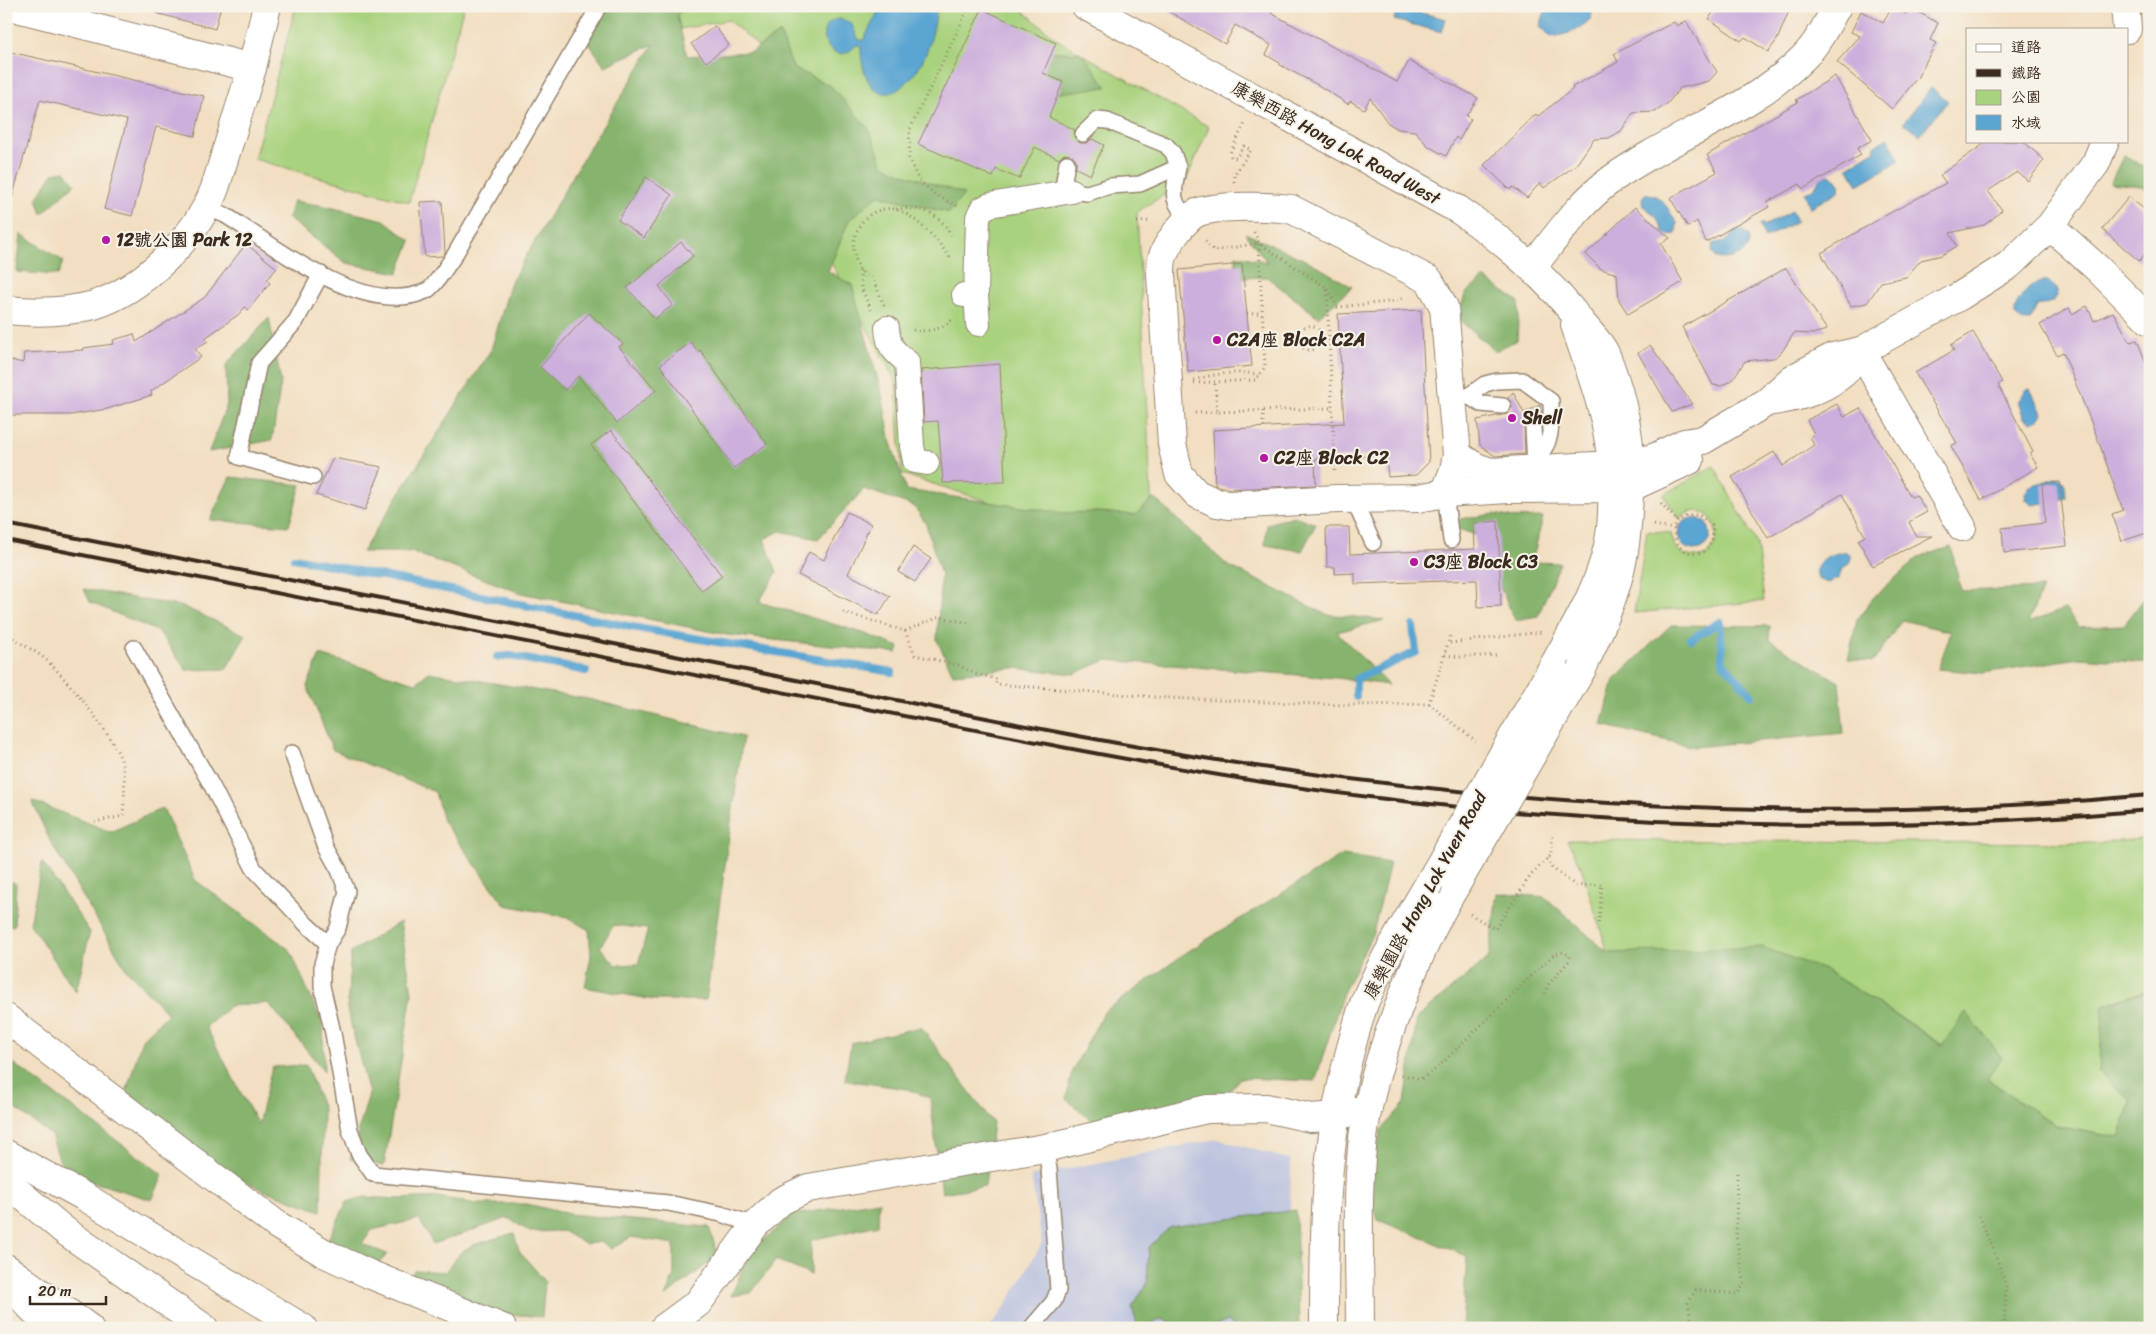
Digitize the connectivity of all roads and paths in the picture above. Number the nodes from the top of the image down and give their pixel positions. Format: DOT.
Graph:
graph roads {
  1 [pos="9,6"];
  2 [pos="267,6"];
  3 [pos="598,6"];
  4 [pos="1086,6"];
  5 [pos="1837,6"];
  6 [pos="2125,6"];
  7 [pos="966,11"];
  8 [pos="2127,28"];
  9 [pos="252,68"];
  10 [pos="1241,131"];
  11 [pos="1083,134"];
  12 [pos="2106,142"];
  13 [pos="1067,163"];
  14 [pos="1242,165"];
  15 [pos="1178,167"];
  16 [pos="1072,191"];
  17 [pos="208,208"];
  18 [pos="1244,208"];
  19 [pos="896,209"];
  20 [pos="978,217"];
  21 [pos="2050,226"];
  22 [pos="1196,229"];
  23 [pos="953,243"];
  24 [pos="1259,243"];
  25 [pos="955,252"];
  26 [pos="1533,266"];
  27 [pos="957,268"];
  28 [pos="860,271"];
  29 [pos="321,274"];
  30 [pos="1429,280"];
  31 [pos="1326,288"];
  32 [pos="970,295"];
  33 [pos="6,310"];
  34 [pos="1261,313"];
  35 [pos="1247,314"];
  36 [pos="2150,321"];
  37 [pos="888,322"];
  38 [pos="978,324"];
  39 [pos="1322,337"];
  40 [pos="1329,337"];
  41 [pos="1861,351"];
  42 [pos="1260,374"];
  43 [pos="1215,384"];
  44 [pos="1460,397"];
  45 [pos="1503,406"];
  46 [pos="1332,408"];
  47 [pos="1263,411"];
  48 [pos="1263,427"];
  49 [pos="1533,427"];
  50 [pos="1457,455"];
  51 [pos="927,463"];
  52 [pos="1535,464"];
  53 [pos="1621,476"];
  54 [pos="313,477"];
  55 [pos="1445,493"];
  56 [pos="1658,496"];
  57 [pos="1345,499"];
  58 [pos="1677,521"];
  59 [pos="1652,524"];
  60 [pos="1962,527"];
  61 [pos="1674,529"];
  62 [pos="1451,540"];
  63 [pos="1373,543"];
  64 [pos="843,612"];
  65 [pos="970,623"];
  66 [pos="6,631"];
  67 [pos="905,631"];
  68 [pos="1452,633"];
  69 [pos="1544,638"];
  70 [pos="1450,643"];
  71 [pos="134,648"];
  72 [pos="1446,655"];
  73 [pos="1498,655"];
  74 [pos="1429,704"];
  75 [pos="1476,741"];
  76 [pos="292,752"];
  77 [pos="95,822"];
  78 [pos="1552,834"];
  79 [pos="1548,858"];
  80 [pos="1460,898"];
  81 [pos="1599,923"];
  82 [pos="328,944"];
  83 [pos="1545,994"];
  84 [pos="6,1018"];
  85 [pos="1401,1070"];
  86 [pos="1402,1075"];
  87 [pos="1398,1079"];
  88 [pos="1368,1108"];
  89 [pos="1336,1116"];
  90 [pos="1045,1148"];
  91 [pos="6,1154"];
  92 [pos="1737,1170"];
  93 [pos="6,1182"];
  94 [pos="1979,1216"];
  95 [pos="755,1225"];
  96 [pos="6,1268"];
  97 [pos="6,1283"];
  98 [pos="51,1328"];
  99 [pos="89,1328"];
  100 [pos="204,1328"];
  101 [pos="303,1328"];
  102 [pos="502,1328"];
  103 [pos="664,1328"];
  104 [pos="1031,1328"];
  105 [pos="1324,1328"];
  106 [pos="1360,1328"];
  107 [pos="1693,1328"];
  108 [pos="2004,1328"];
  1 -- 9 [label="main road"];
  2 -- 9 [label="main road"];
  3 -- 29 [label="lane"];
  4 -- 26 [label="main road, 康樂西路 Hong Lok Road West"];
  5 -- 26 [label="main road"];
  6 -- 8 [label="main road"];
  7 -- 20 [label="path"];
  9 -- 17 [label="main road"];
  10 -- 14 [label="path"];
  11 -- 15 [label="lane"];
  12 -- 21 [label="main road"];
  13 -- 16 [label="lane"];
  15 -- 16 [label="lane"];
  15 -- 22 [label="lane"];
  16 -- 20 [label="street"];
  17 -- 29 [label="lane"];
  17 -- 33 [label="main road"];
  18 -- 22 [label="main road"];
  18 -- 24 [label="path"];
  18 -- 30 [label="main road"];
  19 -- 23 [label="path"];
  19 -- 27 [label="path"];
  19 -- 28 [label="path"];
  20 -- 32 [label="street"];
  21 -- 36 [label="main road"];
  21 -- 41 [label="main road"];
  22 -- 24 [label="path"];
  22 -- 57 [label="main road"];
  24 -- 31 [label="path"];
  24 -- 34 [label="path"];
  25 -- 27 [label="path"];
  26 -- 53 [label="main road, 康樂西路 Hong Lok Road West"];
  27 -- 32 [label="path"];
  28 -- 37 [label="path"];
  28 -- 37 [label="path"];
  29 -- 54 [label="lane"];
  30 -- 31 [label="path"];
  30 -- 44 [label="main road"];
  31 -- 40 [label="path"];
  32 -- 37 [label="path"];
  32 -- 38 [label="street"];
  34 -- 35 [label="path"];
  34 -- 42 [label="path"];
  37 -- 51 [label="street"];
  39 -- 39 [label="path"];
  39 -- 40 [label="path"];
  40 -- 46 [label="path"];
  41 -- 53 [label="main road"];
  41 -- 60 [label="main road"];
  42 -- 43 [label="path"];
  42 -- 43 [label="path"];
  43 -- 47 [label="path"];
  44 -- 45 [label="lane"];
  44 -- 50 [label="main road"];
  44 -- 52 [label="lane"];
  46 -- 47 [label="path"];
  46 -- 57 [label="path"];
  47 -- 48 [label="path"];
  49 -- 52 [label="lane"];
  50 -- 52 [label="main road"];
  50 -- 55 [label="main road"];
  52 -- 53 [label="main road"];
  53 -- 55 [label="main road"];
  53 -- 80 [label="main road, 康樂園路 Hong Lok Yuen Road, bridge"];
  53 -- 89 [label="main road, 康樂園路 Hong Lok Yuen Road, bridge"];
  55 -- 57 [label="main road"];
  55 -- 62 [label="lane"];
  56 -- 58 [label="path"];
  57 -- 63 [label="lane"];
  58 -- 61 [label="path"];
  58 -- 61 [label="path"];
  59 -- 61 [label="path"];
  64 -- 67 [label="path"];
  65 -- 67 [label="path"];
  66 -- 77 [label="path"];
  67 -- 74 [label="path"];
  68 -- 70 [label="path"];
  69 -- 70 [label="path"];
  70 -- 72 [label="path"];
  71 -- 82 [label="lane"];
  72 -- 73 [label="path"];
  72 -- 74 [label="path"];
  74 -- 75 [label="path"];
  76 -- 82 [label="lane"];
  78 -- 79 [label="path"];
  79 -- 80 [label="path"];
  79 -- 81 [label="path"];
  80 -- 88 [label="main road, 康樂園路 Hong Lok Yuen Road"];
  82 -- 95 [label="lane"];
  83 -- 86 [label="path"];
  84 -- 102 [label="main road"];
  85 -- 87 [label="path"];
  88 -- 89 [label="main road"];
  88 -- 106 [label="main road, 康樂園路 Hong Lok Yuen Road"];
  89 -- 90 [label="main road"];
  89 -- 105 [label="main road, 康樂園路 Hong Lok Yuen Road"];
  90 -- 95 [label="main road"];
  90 -- 104 [label="lane"];
  91 -- 101 [label="main road"];
  92 -- 107 [label="path"];
  93 -- 100 [label="main road"];
  94 -- 108 [label="path"];
  95 -- 103 [label="main road"];
  96 -- 99 [label="main road"];
  97 -- 98 [label="main road"];
}
